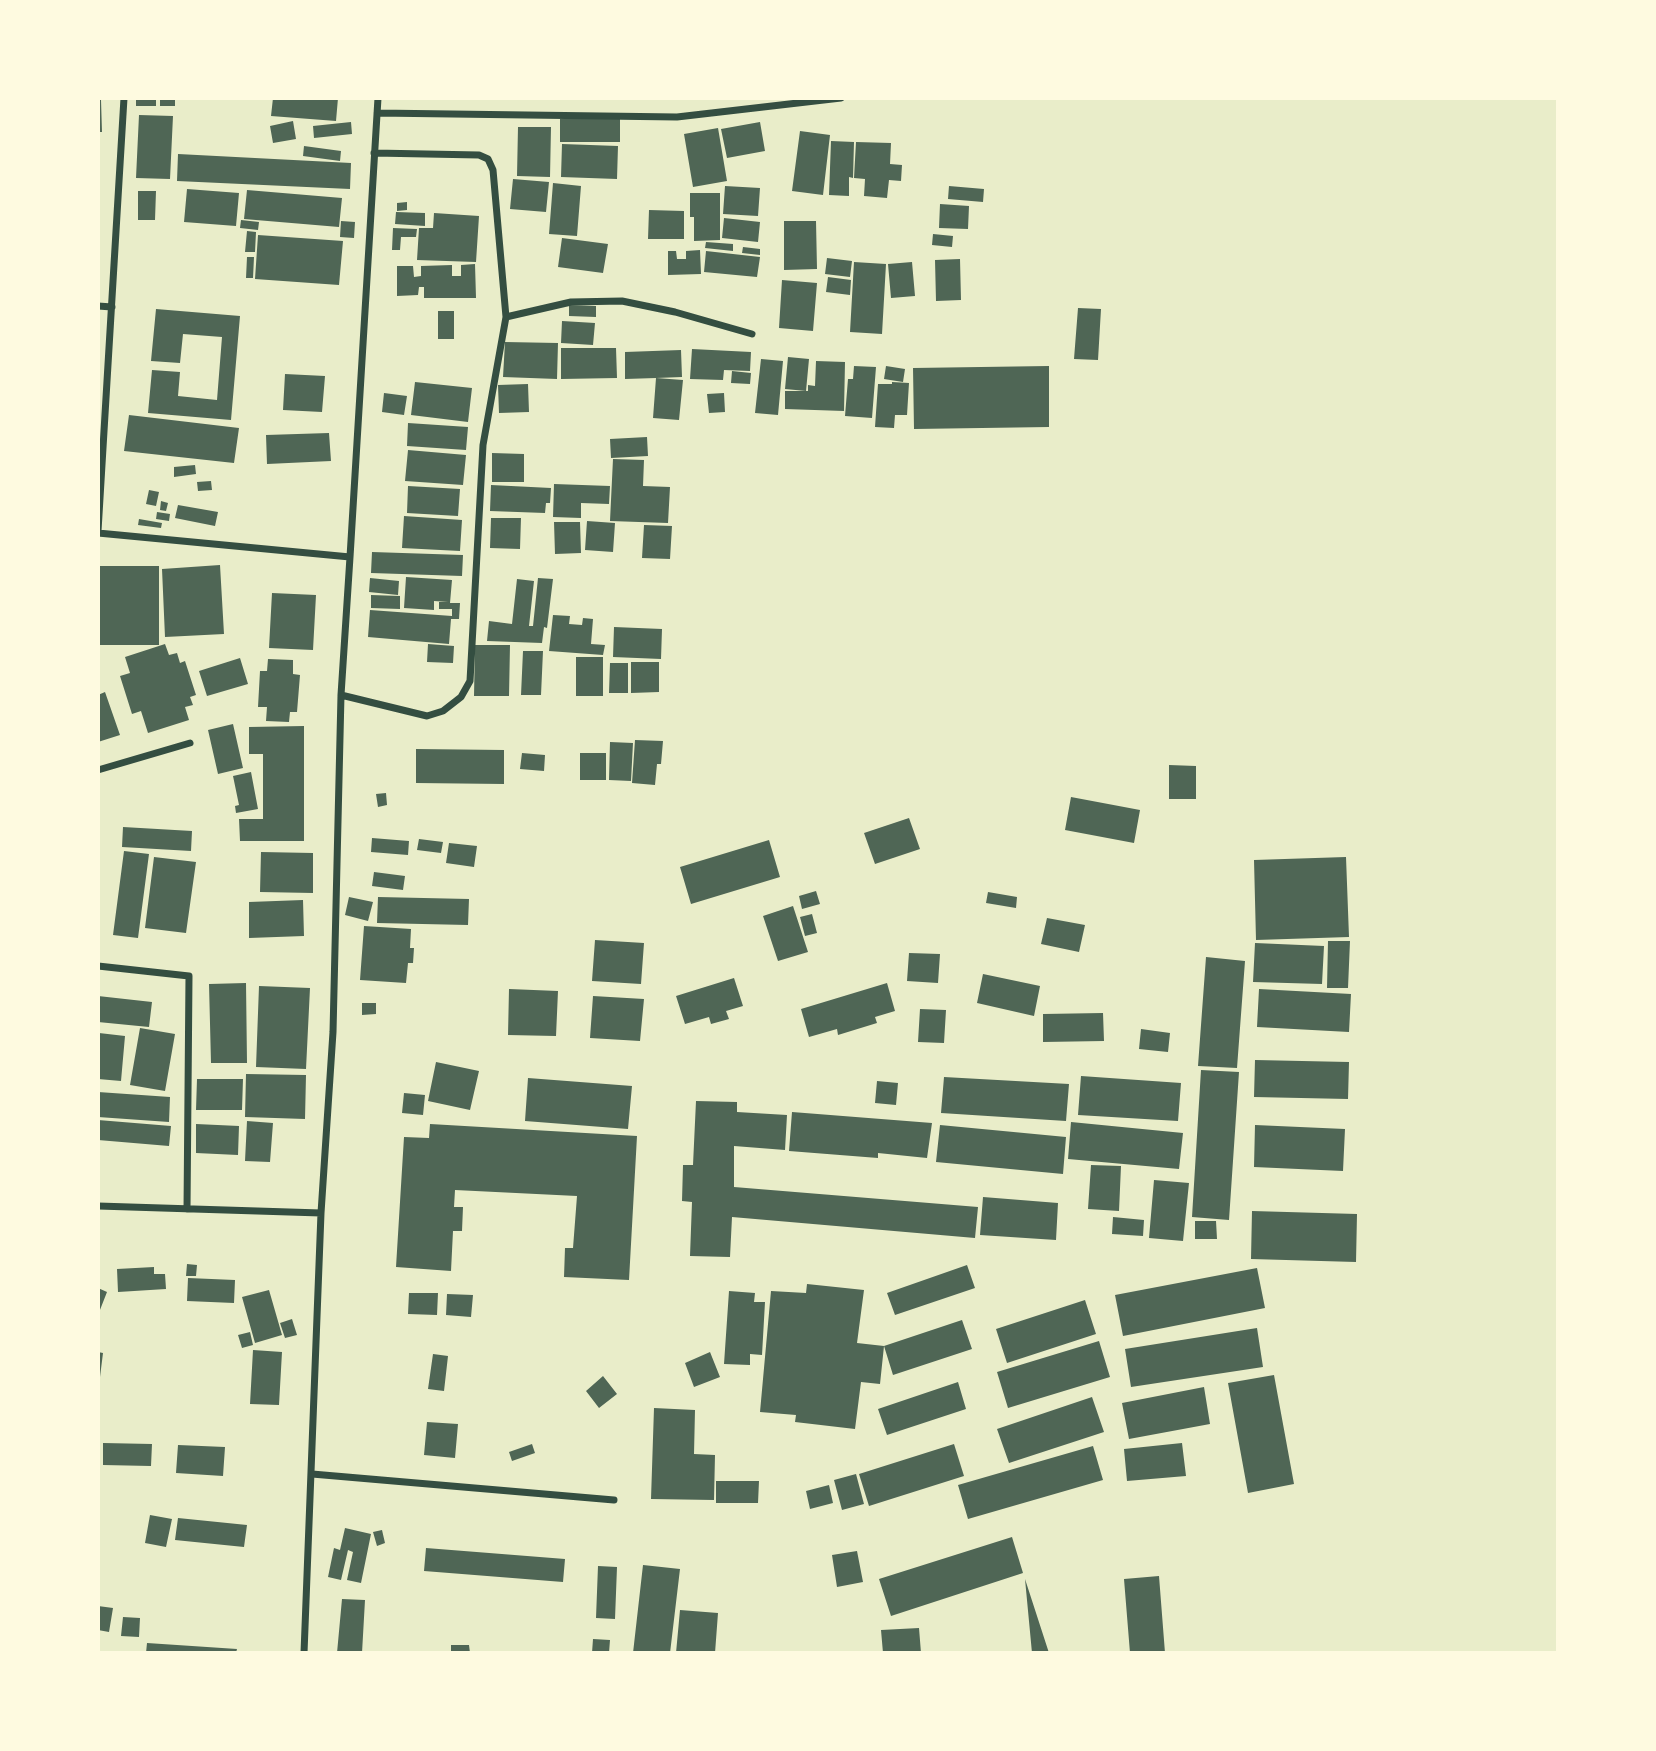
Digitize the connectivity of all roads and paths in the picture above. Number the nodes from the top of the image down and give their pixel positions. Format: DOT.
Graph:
graph roads {
  1 [pos="124,98"];
  2 [pos="378,98"];
  3 [pos="841,98"];
  4 [pos="377,113"];
  5 [pos="374,153"];
  6 [pos="98,306"];
  7 [pos="111,307"];
  8 [pos="506,317"];
  9 [pos="752,334"];
  10 [pos="98,532"];
  11 [pos="350,557"];
  12 [pos="341,695"];
  13 [pos="190,743"];
  14 [pos="98,770"];
  15 [pos="98,966"];
  16 [pos="98,1206"];
  17 [pos="187,1209"];
  18 [pos="321,1213"];
  19 [pos="312,1474"];
  20 [pos="614,1500"];
  21 [pos="304,1653"];
  1 -- 7 [label="street"];
  2 -- 4 [label="street"];
  3 -- 4 [label="street"];
  4 -- 5 [label="street"];
  5 -- 8 [label="street"];
  5 -- 11 [label="street"];
  6 -- 7 [label="street"];
  7 -- 10 [label="street"];
  8 -- 9 [label="street"];
  8 -- 12 [label="street"];
  10 -- 11 [label="street"];
  11 -- 12 [label="street"];
  12 -- 18 [label="street"];
  13 -- 14 [label="street"];
  15 -- 17 [label="street"];
  16 -- 17 [label="street"];
  17 -- 18 [label="street"];
  18 -- 19 [label="street"];
  19 -- 20 [label="street"];
  19 -- 21 [label="street"];
}
